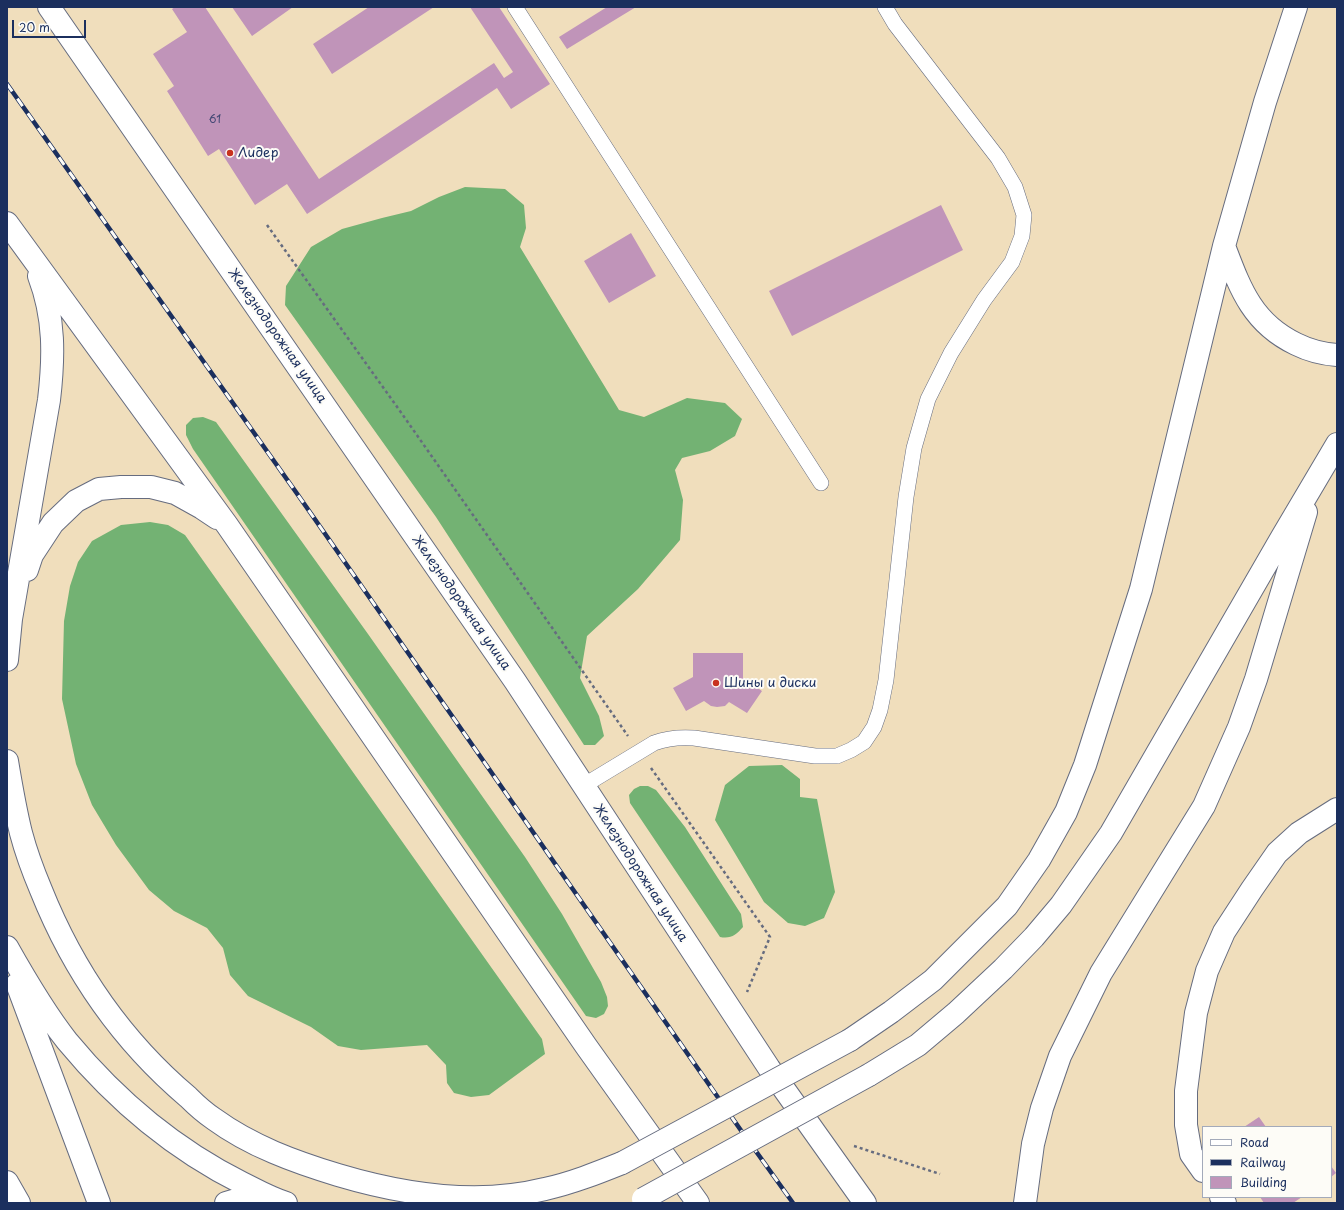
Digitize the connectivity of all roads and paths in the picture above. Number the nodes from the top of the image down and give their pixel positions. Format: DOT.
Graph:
graph roads {
  1 [pos="49,7"];
  2 [pos="514,7"];
  3 [pos="885,7"];
  4 [pos="1296,7"];
  5 [pos="7,223"];
  6 [pos="267,225"];
  7 [pos="24,246"];
  8 [pos="1224,246"];
  9 [pos="1337,355"];
  10 [pos="1337,444"];
  11 [pos="1317,478"];
  12 [pos="821,483"];
  13 [pos="227,525"];
  14 [pos="11,619"];
  15 [pos="7,660"];
  16 [pos="639,751"];
  17 [pos="7,762"];
  18 [pos="583,786"];
  19 [pos="1337,809"];
  20 [pos="7,946"];
  21 [pos="7,956"];
  22 [pos="746,994"];
  23 [pos="850,1145"];
  24 [pos="1197,1162"];
  25 [pos="940,1174"];
  26 [pos="7,1182"];
  27 [pos="279,1201"];
  28 [pos="638,1201"];
  29 [pos="19,1203"];
  30 [pos="99,1203"];
  31 [pos="226,1203"];
  32 [pos="698,1203"];
  33 [pos="865,1203"];
  34 [pos="1026,1203"];
  1 -- 18 [label="street, Железнодорожная улица"];
  2 -- 12 [label="lane"];
  3 -- 16 [label="lane"];
  4 -- 8 [label="street"];
  5 -- 7 [label="street"];
  6 -- 16 [label="path"];
  7 -- 13 [label="street"];
  7 -- 14 [label="street"];
  8 -- 9 [label="street"];
  8 -- 17 [label="street, bridge"];
  10 -- 11 [label="street"];
  11 -- 28 [label="street, bridge"];
  11 -- 34 [label="street"];
  13 -- 14 [label="street"];
  13 -- 32 [label="street"];
  14 -- 15 [label="street"];
  16 -- 18 [label="lane"];
  16 -- 22 [label="path"];
  18 -- 33 [label="street, Железнодорожная улица"];
  19 -- 24 [label="street"];
  20 -- 27 [label="street"];
  21 -- 30 [label="street"];
  23 -- 25 [label="path"];
  26 -- 29 [label="street"];
  27 -- 31 [label="street"];
}
